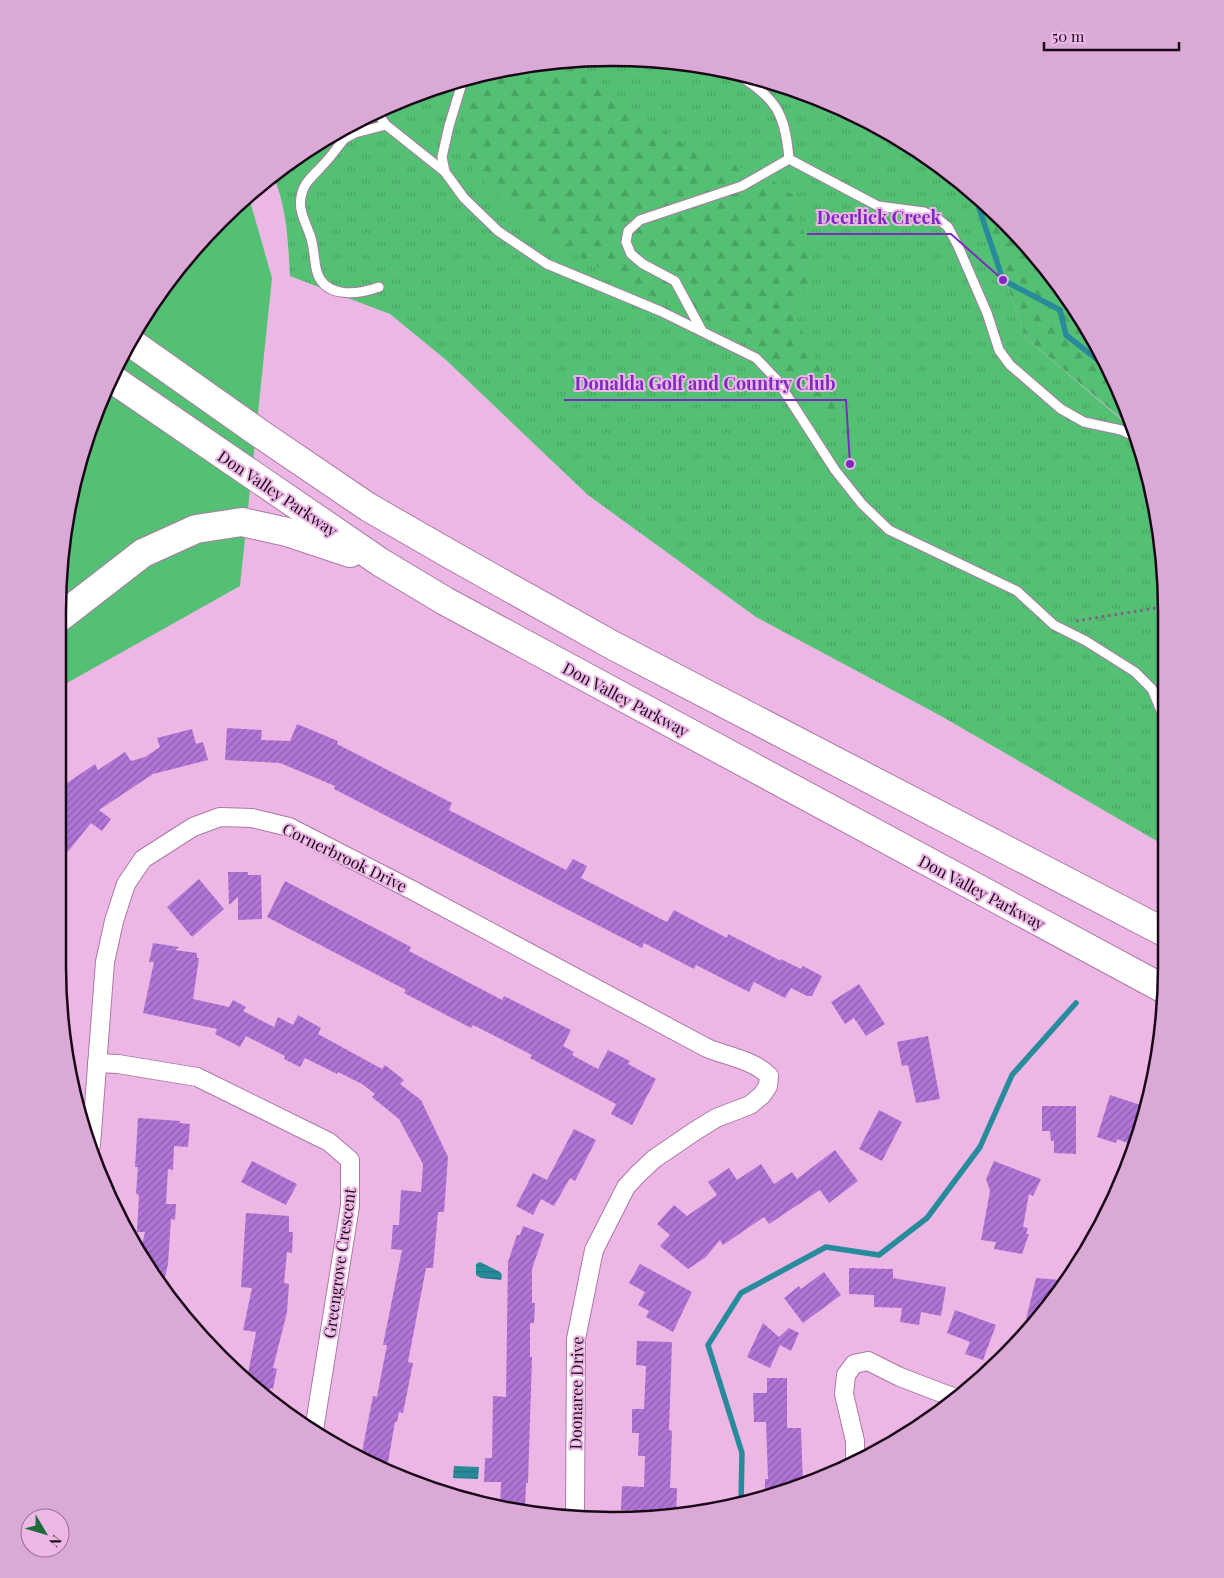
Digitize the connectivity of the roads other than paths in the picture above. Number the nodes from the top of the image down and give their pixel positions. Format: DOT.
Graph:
graph roads {
  1 [pos="755,85"];
  2 [pos="461,88"];
  3 [pos="381,118"];
  4 [pos="386,125"];
  5 [pos="348,134"];
  6 [pos="339,139"];
  7 [pos="789,159"];
  8 [pos="445,172"];
  9 [pos="380,287"];
  10 [pos="702,331"];
  11 [pos="135,346"];
  12 [pos="118,383"];
  13 [pos="1128,433"];
  14 [pos="380,562"];
  15 [pos="66,612"];
  16 [pos="1158,703"];
  17 [pos="1158,929"];
  18 [pos="1157,986"];
  19 [pos="98,1063"];
  20 [pos="768,1086"];
  21 [pos="92,1131"];
  22 [pos="949,1395"];
  23 [pos="315,1424"];
  24 [pos="855,1454"];
  25 [pos="575,1511"];
  1 -- 7 [label="lane"];
  2 -- 8 [label="lane"];
  3 -- 4 [label="lane"];
  4 -- 5 [label="lane"];
  4 -- 8 [label="lane"];
  6 -- 9 [label="lane"];
  7 -- 10 [label="lane"];
  7 -- 13 [label="lane"];
  8 -- 10 [label="lane"];
  10 -- 16 [label="lane"];
  11 -- 17 [label="highway"];
  12 -- 14 [label="highway, Don Valley Parkway"];
  14 -- 15 [label="highway"];
  14 -- 18 [label="highway, Don Valley Parkway"];
  19 -- 20 [label="street, Cornerbrook Drive"];
  19 -- 21 [label="street, Cornerbrook Drive"];
  19 -- 23 [label="street, Greengrove Crescent"];
  20 -- 25 [label="street, Doonaree Drive"];
  22 -- 24 [label="street"];
}
